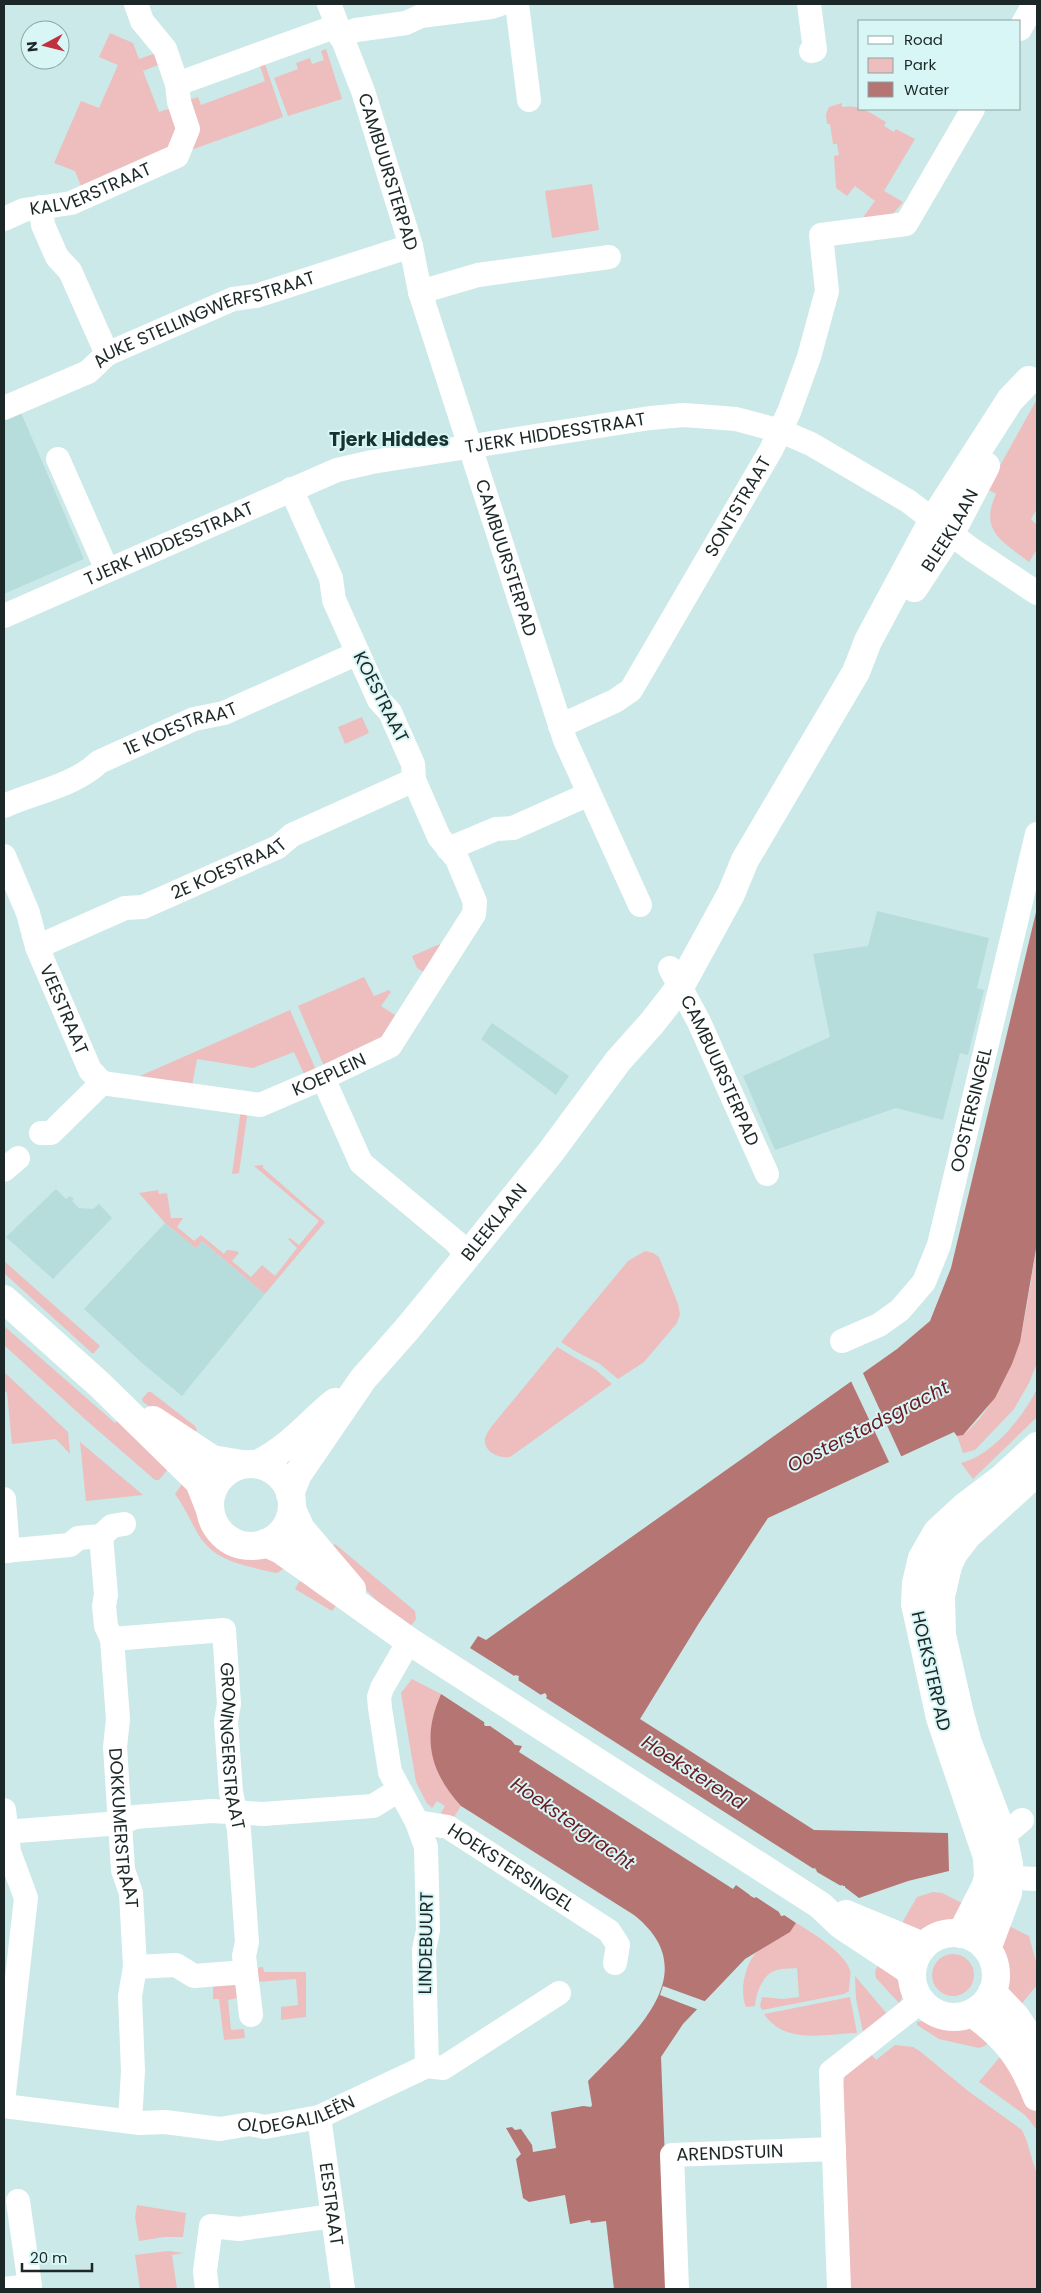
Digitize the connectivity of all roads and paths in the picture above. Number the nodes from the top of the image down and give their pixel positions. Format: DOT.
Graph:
graph roads {
  1 [pos="136,4"];
  2 [pos="328,4"];
  3 [pos="500,4"];
  4 [pos="516,4"];
  5 [pos="809,4"];
  6 [pos="1034,4"];
  7 [pos="1021,27"];
  8 [pos="338,31"];
  9 [pos="811,51"];
  10 [pos="177,84"];
  11 [pos="530,100"];
  12 [pos="972,110"];
  13 [pos="41,207"];
  14 [pos="4,219"];
  15 [pos="411,246"];
  16 [pos="609,257"];
  17 [pos="420,292"];
  18 [pos="106,354"];
  19 [pos="1033,373"];
  20 [pos="4,408"];
  21 [pos="781,431"];
  22 [pos="469,446"];
  23 [pos="58,459"];
  24 [pos="291,489"];
  25 [pos="942,527"];
  26 [pos="107,570"];
  27 [pos="1037,593"];
  28 [pos="4,616"];
  29 [pos="358,653"];
  30 [pos="560,726"];
  31 [pos="414,780"];
  32 [pos="589,794"];
  33 [pos="4,806"];
  34 [pos="1037,834"];
  35 [pos="448,849"];
  36 [pos="4,856"];
  37 [pos="474,902"];
  38 [pos="640,905"];
  39 [pos="37,947"];
  40 [pos="675,977"];
  41 [pos="322,1078"];
  42 [pos="102,1083"];
  43 [pos="41,1134"];
  44 [pos="767,1174"];
  45 [pos="467,1256"];
  46 [pos="4,1299"];
  47 [pos="842,1341"];
  48 [pos="363,1379"];
  49 [pos="100,1385"];
  50 [pos="1037,1446"];
  51 [pos="249,1464"];
  52 [pos="1037,1472"];
  53 [pos="4,1499"];
  54 [pos="291,1501"];
  55 [pos="210,1510"];
  56 [pos="124,1524"];
  57 [pos="101,1536"];
  58 [pos="266,1543"];
  59 [pos="6,1551"];
  60 [pos="374,1615"];
  61 [pos="112,1639"];
  62 [pos="409,1641"];
  63 [pos="399,1790"];
  64 [pos="235,1813"];
  65 [pos="5,1821"];
  66 [pos="417,1822"];
  67 [pos="121,1823"];
  68 [pos="1006,1842"];
  69 [pos="1037,1879"];
  70 [pos="12,1883"];
  71 [pos="817,1903"];
  72 [pos="961,1934"];
  73 [pos="923,1946"];
  74 [pos="987,1950"];
  75 [pos="615,1963"];
  76 [pos="135,1967"];
  77 [pos="246,1972"];
  78 [pos="912,1972"];
  79 [pos="559,1992"];
  80 [pos="992,1992"];
  81 [pos="921,2001"];
  82 [pos="972,2013"];
  83 [pos="251,2015"];
  84 [pos="1037,2049"];
  85 [pos="427,2066"];
  86 [pos="4,2093"];
  87 [pos="1037,2097"];
  88 [pos="4,2106"];
  89 [pos="319,2118"];
  90 [pos="130,2121"];
  91 [pos="834,2149"];
  92 [pos="18,2201"];
  93 [pos="333,2216"];
  94 [pos="4,2289"];
  95 [pos="207,2289"];
  96 [pos="343,2289"];
  97 [pos="677,2289"];
  98 [pos="839,2289"];
  1 -- 10 [label="street"];
  2 -- 8 [label="street, CAMBUURSTERPAD"];
  3 -- 8 [label="street"];
  4 -- 11 [label="street"];
  5 -- 9 [label="street"];
  6 -- 7 [label="street"];
  8 -- 10 [label="street"];
  8 -- 15 [label="street, CAMBUURSTERPAD"];
  10 -- 13 [label="street, KALVERSTRAAT"];
  12 -- 21 [label="street, SONTSTRAAT"];
  13 -- 14 [label="street, KALVERSTRAAT"];
  13 -- 18 [label="street"];
  15 -- 17 [label="street, CAMBUURSTERPAD"];
  15 -- 18 [label="street, AUKE STELLINGWERFSTRAAT"];
  16 -- 17 [label="street"];
  17 -- 22 [label="street, CAMBUURSTERPAD"];
  18 -- 20 [label="street, AUKE STELLINGWERFSTRAAT"];
  19 -- 25 [label="main road, BLEEKLAAN"];
  21 -- 22 [label="street, TJERK HIDDESSTRAAT"];
  21 -- 25 [label="street, TJERK HIDDESSTRAAT"];
  21 -- 30 [label="street, SONTSTRAAT"];
  22 -- 24 [label="street, TJERK HIDDESSTRAAT"];
  22 -- 30 [label="street, CAMBUURSTERPAD"];
  23 -- 26 [label="street"];
  24 -- 26 [label="street, TJERK HIDDESSTRAAT"];
  24 -- 29 [label="street, KOESTRAAT"];
  25 -- 27 [label="street"];
  25 -- 40 [label="main road, BLEEKLAAN"];
  26 -- 28 [label="street, TJERK HIDDESSTRAAT"];
  29 -- 31 [label="street, KOESTRAAT"];
  29 -- 33 [label="street, 1E KOESTRAAT"];
  30 -- 32 [label="street, CAMBUURSTERPAD"];
  31 -- 35 [label="street, KOESTRAAT"];
  31 -- 39 [label="street, 2E KOESTRAAT"];
  32 -- 35 [label="street"];
  32 -- 38 [label="street, CAMBUURSTERPAD"];
  34 -- 47 [label="street, OOSTERSINGEL"];
  35 -- 37 [label="street, KOESTRAAT"];
  36 -- 39 [label="street, VEESTRAAT"];
  37 -- 41 [label="street, KOEPLEIN"];
  39 -- 42 [label="street, VEESTRAAT"];
  40 -- 44 [label="street, CAMBUURSTERPAD"];
  40 -- 45 [label="main road, BLEEKLAAN"];
  41 -- 42 [label="street, KOEPLEIN"];
  41 -- 45 [label="street"];
  42 -- 43 [label="street"];
  45 -- 48 [label="main road, BLEEKLAAN"];
  46 -- 49 [label="main road"];
  48 -- 51 [label="main road, BLEEKLAAN"];
  48 -- 54 [label="main road, BLEEKLAAN"];
  49 -- 51 [label="main road"];
  49 -- 55 [label="main road"];
  50 -- 68 [label="main road, HOEKSTERPAD"];
  51 -- 54 [label="main road"];
  51 -- 55 [label="main road"];
  52 -- 68 [label="main road, HOEKSTERPAD"];
  53 -- 59 [label="street"];
  54 -- 58 [label="main road"];
  54 -- 60 [label="main road"];
  55 -- 58 [label="main road"];
  56 -- 57 [label="street"];
  57 -- 59 [label="street"];
  57 -- 61 [label="street, DOKKUMERSTRAAT"];
  58 -- 60 [label="main road"];
  60 -- 62 [label="main road"];
  61 -- 64 [label="street, GRONINGERSTRAAT"];
  61 -- 67 [label="street, DOKKUMERSTRAAT"];
  62 -- 63 [label="street"];
  62 -- 71 [label="main road"];
  63 -- 64 [label="street"];
  63 -- 66 [label="street"];
  64 -- 67 [label="street"];
  64 -- 77 [label="street, GRONINGERSTRAAT"];
  65 -- 67 [label="street"];
  65 -- 70 [label="street"];
  66 -- 75 [label="street, HOEKSTERSINGEL"];
  66 -- 85 [label="street, LINDEBUURT"];
  67 -- 76 [label="street, DOKKUMERSTRAAT"];
  68 -- 69 [label="street"];
  68 -- 72 [label="main road"];
  68 -- 74 [label="main road"];
  70 -- 86 [label="street"];
  71 -- 73 [label="main road"];
  71 -- 78 [label="main road"];
  72 -- 73 [label="main road"];
  72 -- 74 [label="main road"];
  73 -- 78 [label="main road"];
  74 -- 80 [label="main road"];
  76 -- 77 [label="street"];
  76 -- 90 [label="street, DOKKUMERSTRAAT"];
  77 -- 83 [label="street, GRONINGERSTRAAT"];
  78 -- 81 [label="main road"];
  79 -- 85 [label="street, OLDEGALILEËN"];
  80 -- 82 [label="main road"];
  80 -- 84 [label="main road"];
  81 -- 82 [label="main road"];
  81 -- 91 [label="street"];
  82 -- 87 [label="main road"];
  85 -- 89 [label="street, OLDEGALILEËN"];
  88 -- 90 [label="street, OLDEGALILEËN"];
  89 -- 90 [label="street, OLDEGALILEËN"];
  89 -- 93 [label="street, EESTRAAT"];
  91 -- 97 [label="street, ARENDSTUIN"];
  91 -- 98 [label="street"];
  92 -- 94 [label="street"];
  93 -- 95 [label="street"];
  93 -- 96 [label="street, EESTRAAT"];
}
